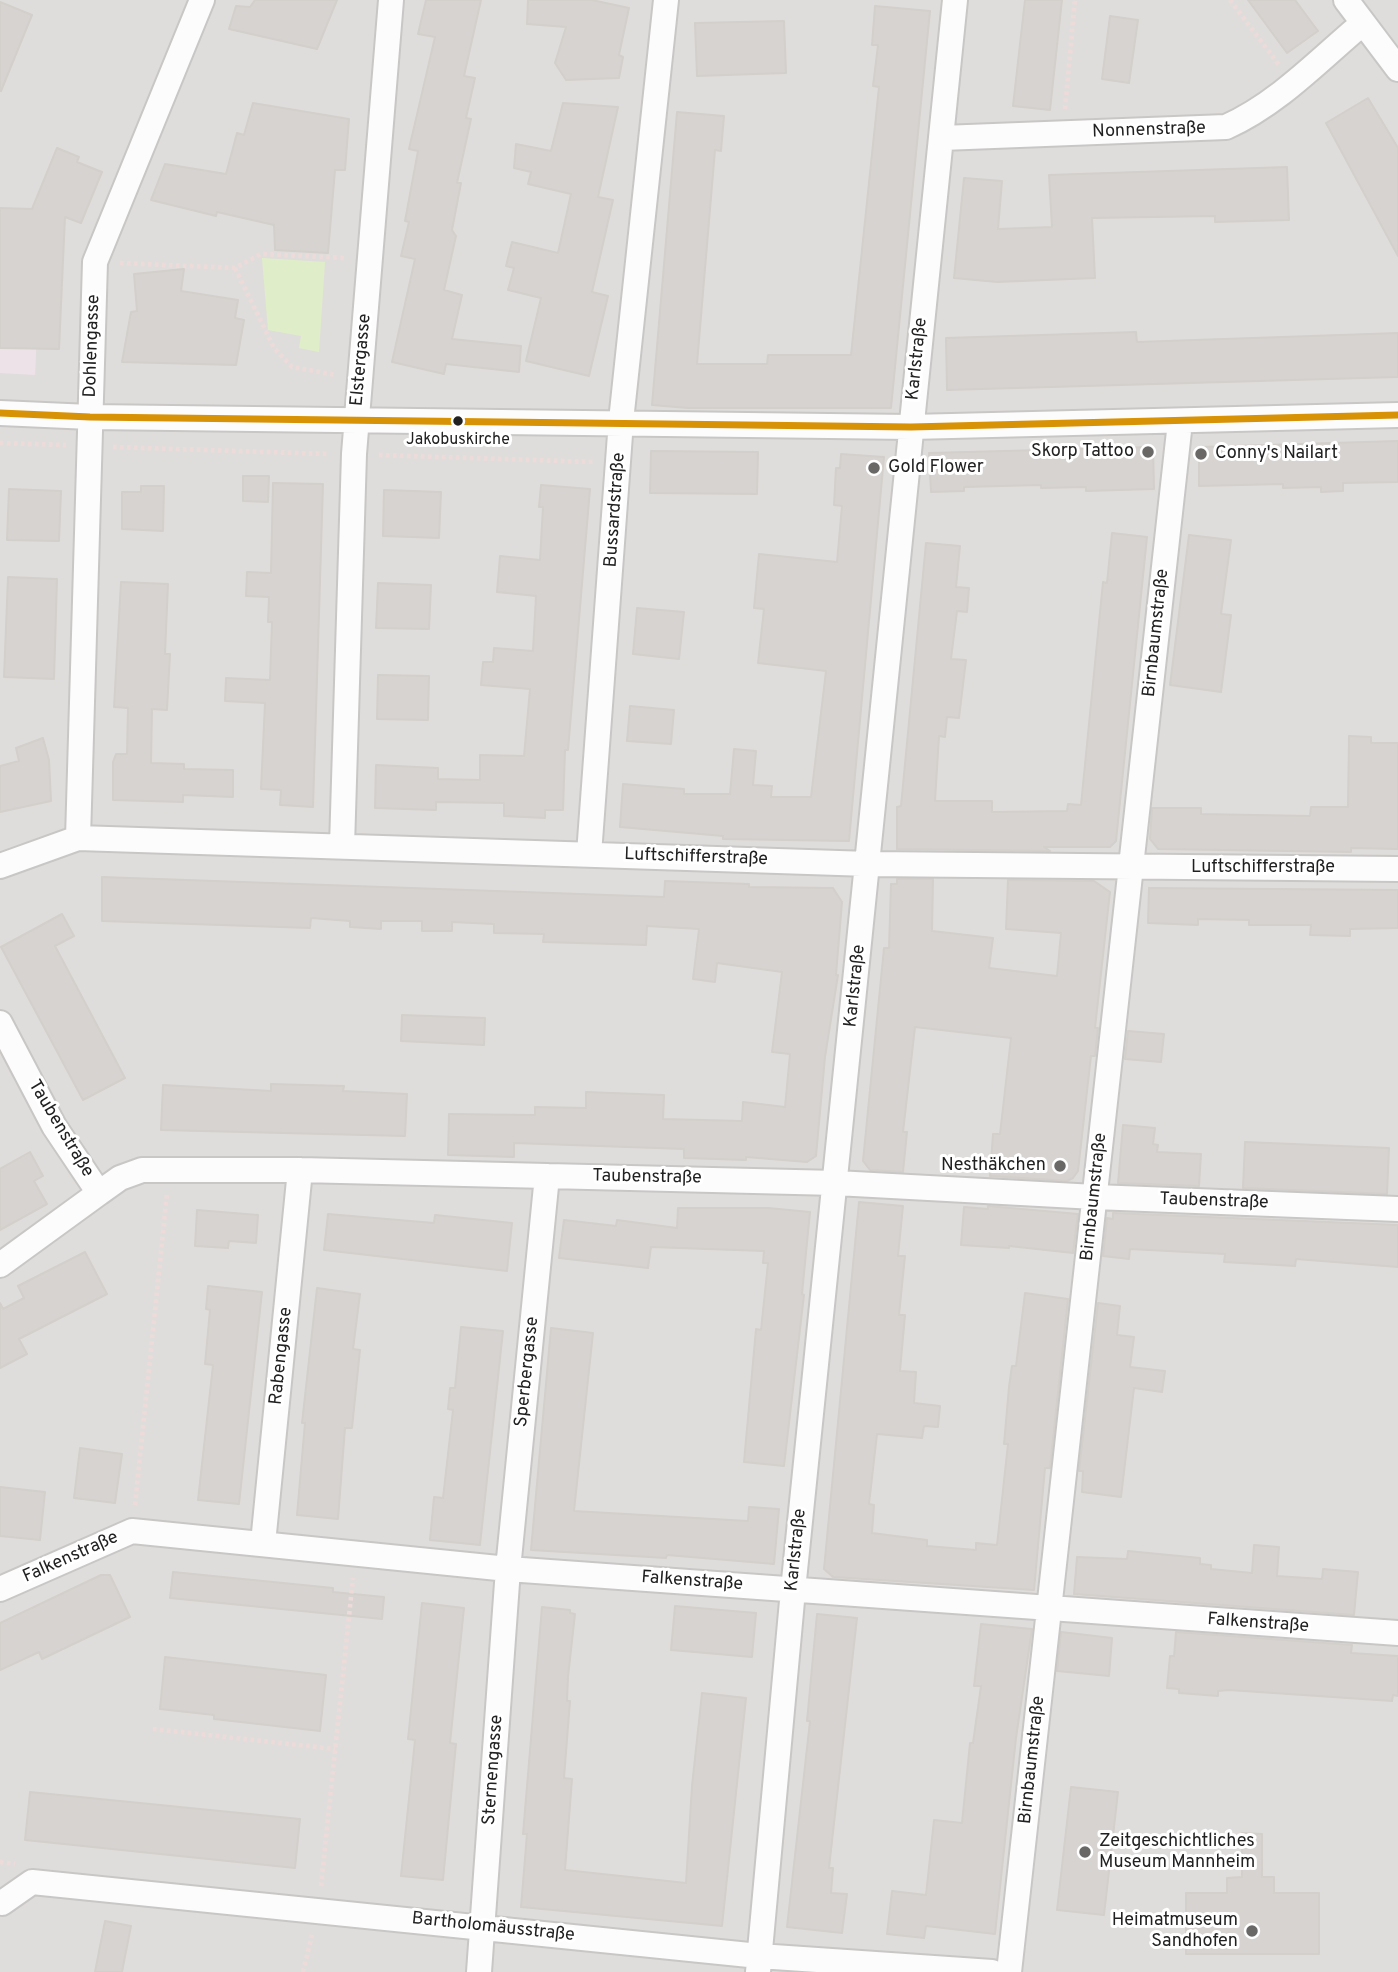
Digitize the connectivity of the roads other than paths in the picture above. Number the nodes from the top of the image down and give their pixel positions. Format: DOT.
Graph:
graph roads {
  1 [pos="202,0"];
  2 [pos="391,0"];
  3 [pos="666,0"];
  4 [pos="955,0"];
  5 [pos="1346,0"];
  6 [pos="1363,23"];
  7 [pos="1398,69"];
  8 [pos="942,138"];
  9 [pos="0,413"];
  10 [pos="1398,415"];
  11 [pos="90,417"];
  12 [pos="357,420"];
  13 [pos="621,421"];
  14 [pos="1180,422"];
  15 [pos="911,427"];
  16 [pos="78,838"];
  17 [pos="342,846"];
  18 [pos="589,854"];
  19 [pos="869,864"];
  20 [pos="0,866"];
  21 [pos="1132,867"];
  22 [pos="1398,869"];
  23 [pos="0,1023"];
  24 [pos="300,1170"];
  25 [pos="547,1175"];
  26 [pos="836,1182"];
  27 [pos="99,1193"];
  28 [pos="1095,1198"];
  29 [pos="1398,1209"];
  30 [pos="0,1265"];
  31 [pos="263,1542"];
  32 [pos="508,1569"];
  33 [pos="0,1590"];
  34 [pos="793,1590"];
  35 [pos="1049,1610"];
  36 [pos="1398,1633"];
  37 [pos="2,1903"];
  38 [pos="483,1927"];
  39 [pos="759,1964"];
  40 [pos="941,1971"];
  41 [pos="479,1972"];
  42 [pos="992,1972"];
  43 [pos="1009,1972"];
  1 -- 11 [label="street, Dohlengasse"];
  2 -- 12 [label="street, Elstergasse"];
  3 -- 13 [label="street, Bussardstraße"];
  4 -- 8 [label="street, Karlstraße"];
  5 -- 6 [label="street"];
  6 -- 7 [label="street"];
  6 -- 8 [label="street, Nonnenstraße"];
  8 -- 15 [label="street, Karlstraße"];
  9 -- 11 [label="street"];
  10 -- 14 [label="street"];
  11 -- 12 [label="street"];
  11 -- 16 [label="street, Dohlengasse"];
  12 -- 13 [label="street"];
  12 -- 17 [label="street, Elstergasse"];
  13 -- 15 [label="street"];
  13 -- 18 [label="street, Bussardstraße"];
  14 -- 15 [label="street"];
  14 -- 21 [label="street, Birnbaumstraße"];
  15 -- 19 [label="street, Karlstraße"];
  16 -- 17 [label="street, Luftschifferstraße"];
  16 -- 20 [label="street, Luftschifferstraße"];
  17 -- 18 [label="street, Luftschifferstraße"];
  18 -- 19 [label="street, Luftschifferstraße"];
  19 -- 21 [label="street, Luftschifferstraße"];
  19 -- 26 [label="street, Karlstraße"];
  21 -- 22 [label="street, Luftschifferstraße"];
  21 -- 28 [label="street, Birnbaumstraße"];
  23 -- 27 [label="street, Taubenstraße"];
  24 -- 25 [label="street, Taubenstraße"];
  24 -- 27 [label="street, Taubenstraße"];
  24 -- 31 [label="street, Rabengasse"];
  25 -- 26 [label="street, Taubenstraße"];
  25 -- 32 [label="street, Sperbergasse"];
  26 -- 28 [label="street, Taubenstraße"];
  26 -- 34 [label="street, Karlstraße"];
  27 -- 30 [label="street"];
  28 -- 29 [label="street, Taubenstraße"];
  28 -- 35 [label="street, Birnbaumstraße"];
  31 -- 32 [label="street, Falkenstraße"];
  31 -- 33 [label="street, Falkenstraße"];
  32 -- 34 [label="street, Falkenstraße"];
  32 -- 38 [label="street, Sternengasse"];
  34 -- 35 [label="street, Falkenstraße"];
  34 -- 39 [label="street, Karlstraße"];
  35 -- 36 [label="street, Falkenstraße"];
  35 -- 43 [label="street, Birnbaumstraße"];
  37 -- 38 [label="street, Bartholomäusstraße"];
  38 -- 39 [label="street, Bartholomäusstraße"];
  38 -- 41 [label="street, Sternengasse"];
  39 -- 40 [label="street, Bartholomäusstraße"];
  40 -- 42 [label="street, Bartholomäusstraße"];
}
